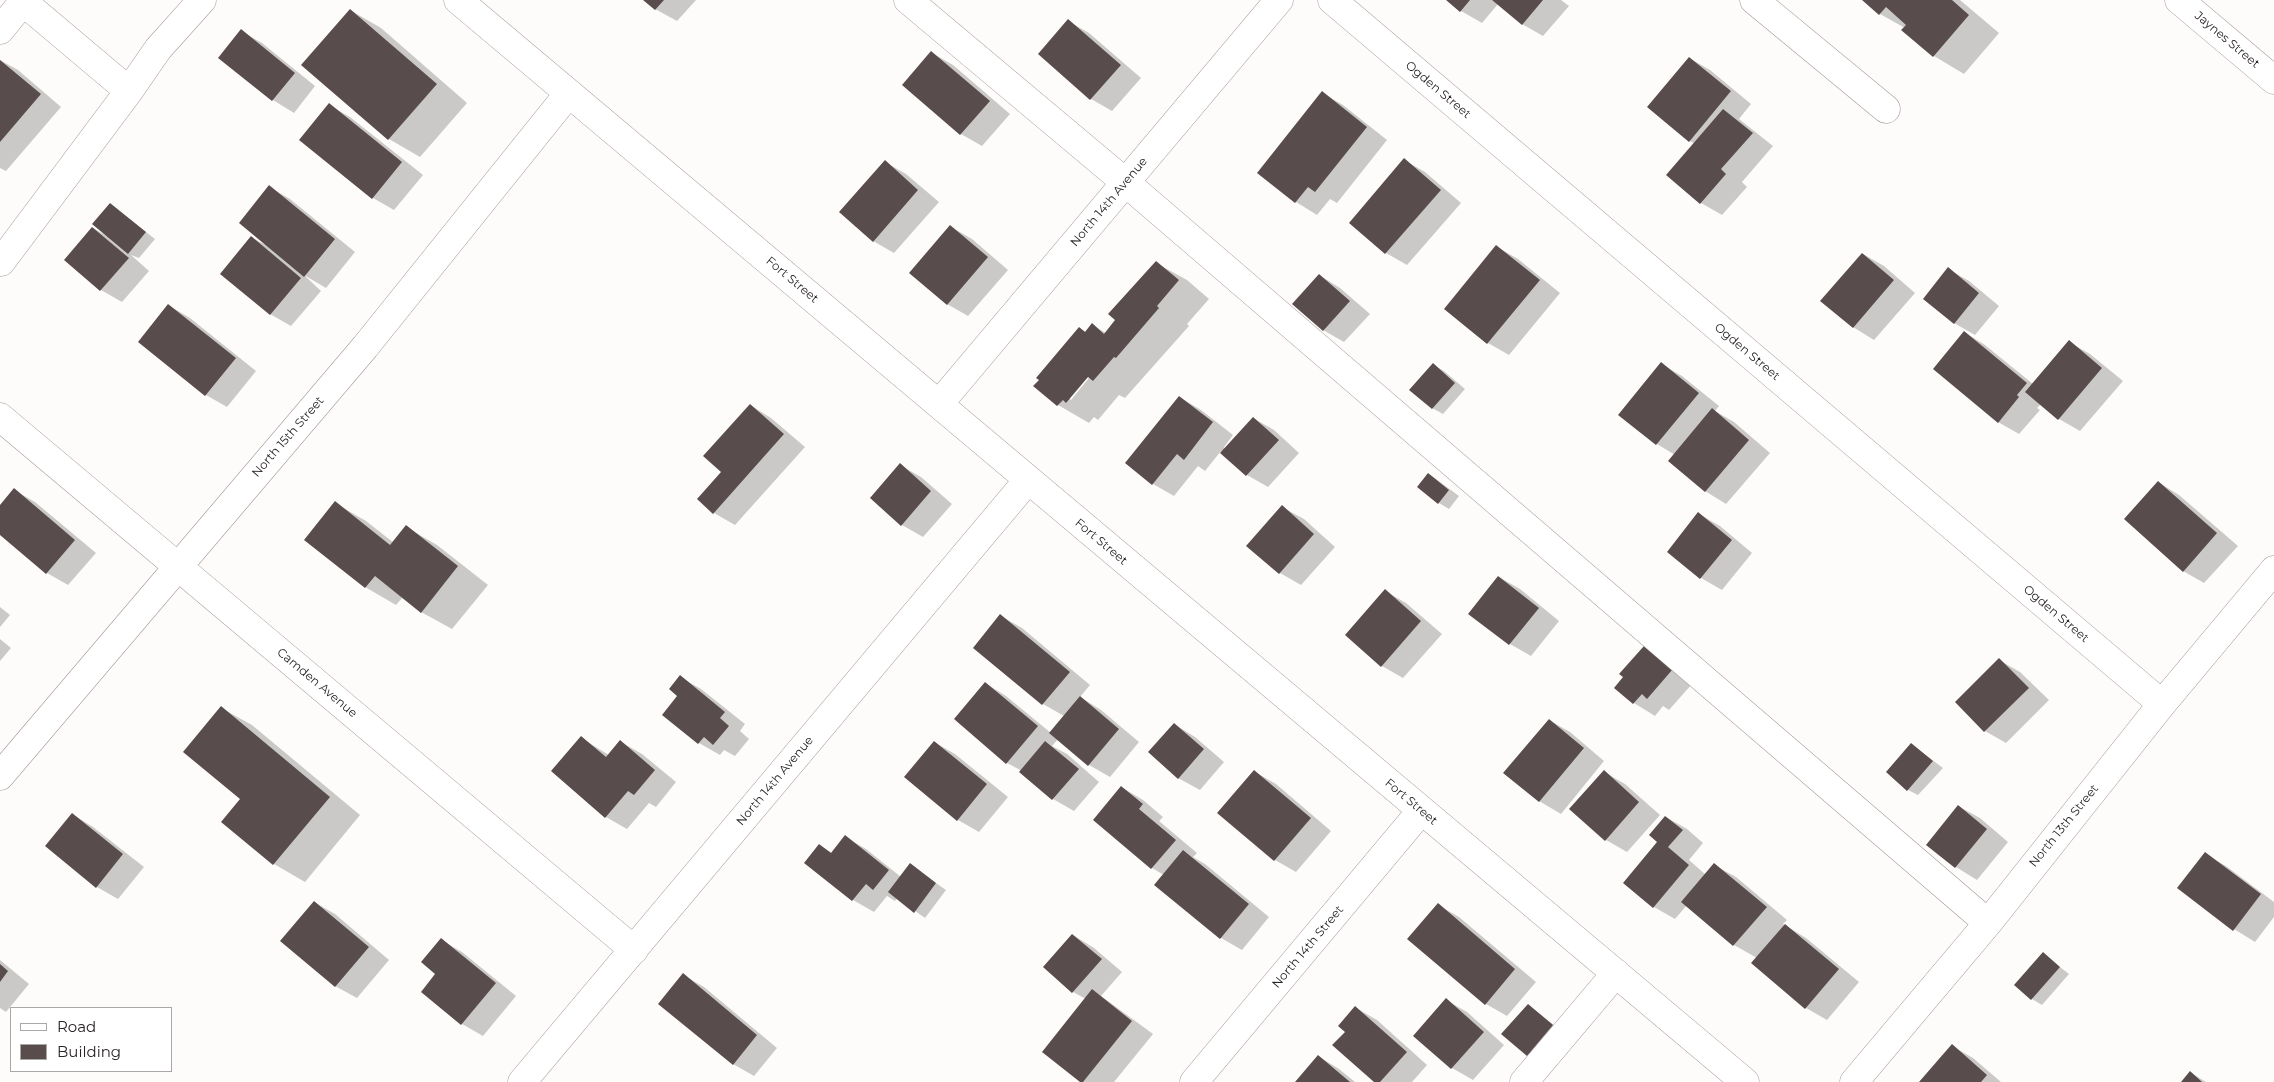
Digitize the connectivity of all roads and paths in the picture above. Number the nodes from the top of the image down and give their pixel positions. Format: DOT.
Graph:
graph roads {
  1 [pos="202,0"];
  2 [pos="458,0"];
  3 [pos="908,0"];
  4 [pos="1279,0"];
  5 [pos="1332,0"];
  6 [pos="1754,0"];
  7 [pos="2180,0"];
  8 [pos="22,1"];
  9 [pos="0,30"];
  10 [pos="2274,80"];
  11 [pos="129,91"];
  12 [pos="569,93"];
  13 [pos="1886,109"];
  14 [pos="1125,182"];
  15 [pos="0,263"];
  16 [pos="939,404"];
  17 [pos="0,417"];
  18 [pos="1028,480"];
  19 [pos="177,566"];
  20 [pos="2274,570"];
  21 [pos="2162,704"];
  22 [pos="0,776"];
  23 [pos="1422,811"];
  24 [pos="1988,923"];
  25 [pos="634,950"];
  26 [pos="1616,973"];
  27 [pos="522,1082"];
  28 [pos="1194,1082"];
  29 [pos="1524,1082"];
  30 [pos="1746,1082"];
  31 [pos="1854,1082"];
  1 -- 11 [label="street"];
  2 -- 12 [label="street, Fort Street"];
  3 -- 14 [label="street"];
  4 -- 14 [label="street, North 14th Avenue"];
  5 -- 21 [label="street, Ogden Street"];
  6 -- 13 [label="street"];
  7 -- 10 [label="street, Jaynes Street"];
  8 -- 9 [label="street"];
  8 -- 11 [label="street"];
  11 -- 15 [label="street"];
  12 -- 16 [label="street, Fort Street"];
  12 -- 19 [label="street, North 15th Street"];
  14 -- 16 [label="street, North 14th Avenue"];
  14 -- 24 [label="street"];
  16 -- 18 [label="street, Fort Street"];
  17 -- 19 [label="street, Camden Avenue"];
  18 -- 23 [label="street, Fort Street"];
  18 -- 25 [label="street, North 14th Avenue"];
  19 -- 22 [label="street, North 15th Street"];
  19 -- 25 [label="street, Camden Avenue"];
  20 -- 21 [label="street, North 13th Street"];
  21 -- 24 [label="street, North 13th Street"];
  23 -- 26 [label="street, Fort Street"];
  23 -- 28 [label="street, North 14th Street"];
  24 -- 31 [label="street, North 13th Street"];
  25 -- 27 [label="street, North 14th Avenue"];
  26 -- 29 [label="street"];
  26 -- 30 [label="street, Fort Street"];
}
